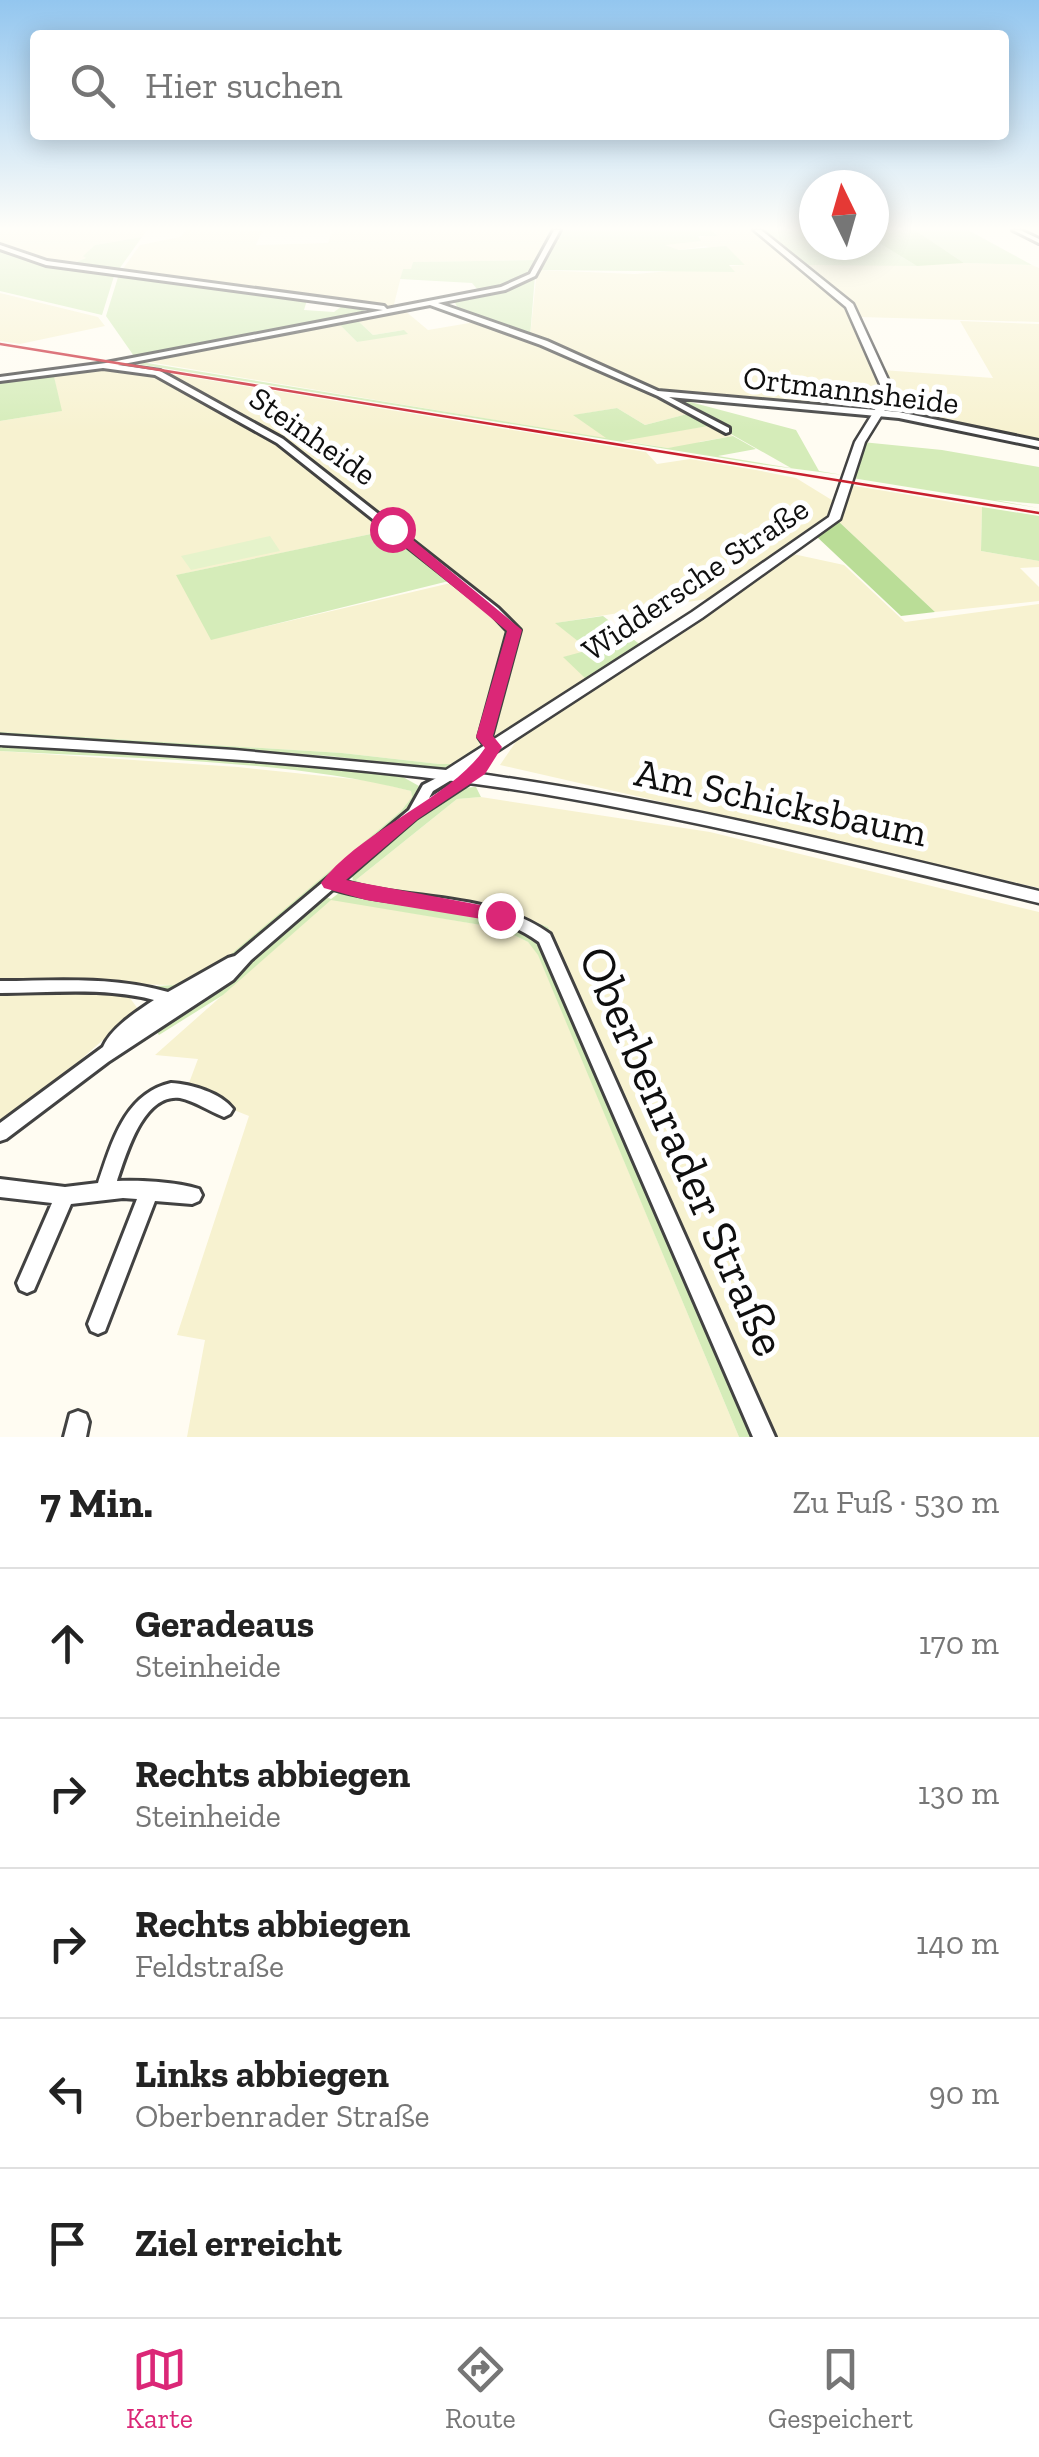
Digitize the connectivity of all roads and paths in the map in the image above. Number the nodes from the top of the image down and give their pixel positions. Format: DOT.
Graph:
graph roads {
  1 [pos="303,297"];
  2 [pos="465,297"];
  3 [pos="839,297"];
  4 [pos="433,304"];
  5 [pos="401,310"];
  6 [pos="101,366"];
  7 [pos="0,379"];
  8 [pos="656,393"];
  9 [pos="880,413"];
  10 [pos="726,430"];
  11 [pos="1039,444"];
  12 [pos="0,740"];
  13 [pos="493,747"];
  14 [pos="448,776"];
  15 [pos="470,778"];
  16 [pos="412,815"];
  17 [pos="331,883"];
  18 [pos="1039,897"];
  19 [pos="0,987"];
  20 [pos="176,1002"];
  21 [pos="224,1109"];
  22 [pos="0,1133"];
  23 [pos="0,1188"];
  24 [pos="150,1190"];
  25 [pos="104,1192"];
  26 [pos="192,1195"];
  27 [pos="65,1196"];
  28 [pos="27,1283"];
  29 [pos="98,1324"];
  30 [pos="764,1437"];
  1 -- 5 [label="street"];
  2 -- 4 [label="street"];
  3 -- 9 [label="street"];
  4 -- 5 [label="street"];
  4 -- 8 [label="street, Ortmannsheide"];
  5 -- 6 [label="street, Steinheide"];
  6 -- 7 [label="street, Steinheide"];
  6 -- 13 [label="street, Steinheide"];
  8 -- 9 [label="street, Ortmannsheide"];
  8 -- 10 [label="street, Ortmannsheide"];
  9 -- 11 [label="street, Ortmannsheide"];
  9 -- 13 [label="street, Widdersche Straße"];
  12 -- 14 [label="street, Am Schicksbaum"];
  13 -- 14 [label="street, Widdersche Straße"];
  13 -- 15 [label="street"];
  14 -- 15 [label="street, Am Schicksbaum"];
  14 -- 16 [label="street"];
  15 -- 16 [label="street"];
  15 -- 18 [label="street, Am Schicksbaum"];
  16 -- 17 [label="street"];
  17 -- 20 [label="street"];
  17 -- 30 [label="street, Oberbenrader Straße"];
  19 -- 20 [label="street"];
  20 -- 22 [label="street"];
  21 -- 25 [label="street"];
  23 -- 27 [label="street"];
  24 -- 25 [label="street"];
  24 -- 26 [label="street"];
  24 -- 29 [label="street"];
  25 -- 27 [label="street"];
  27 -- 28 [label="street"];
}
